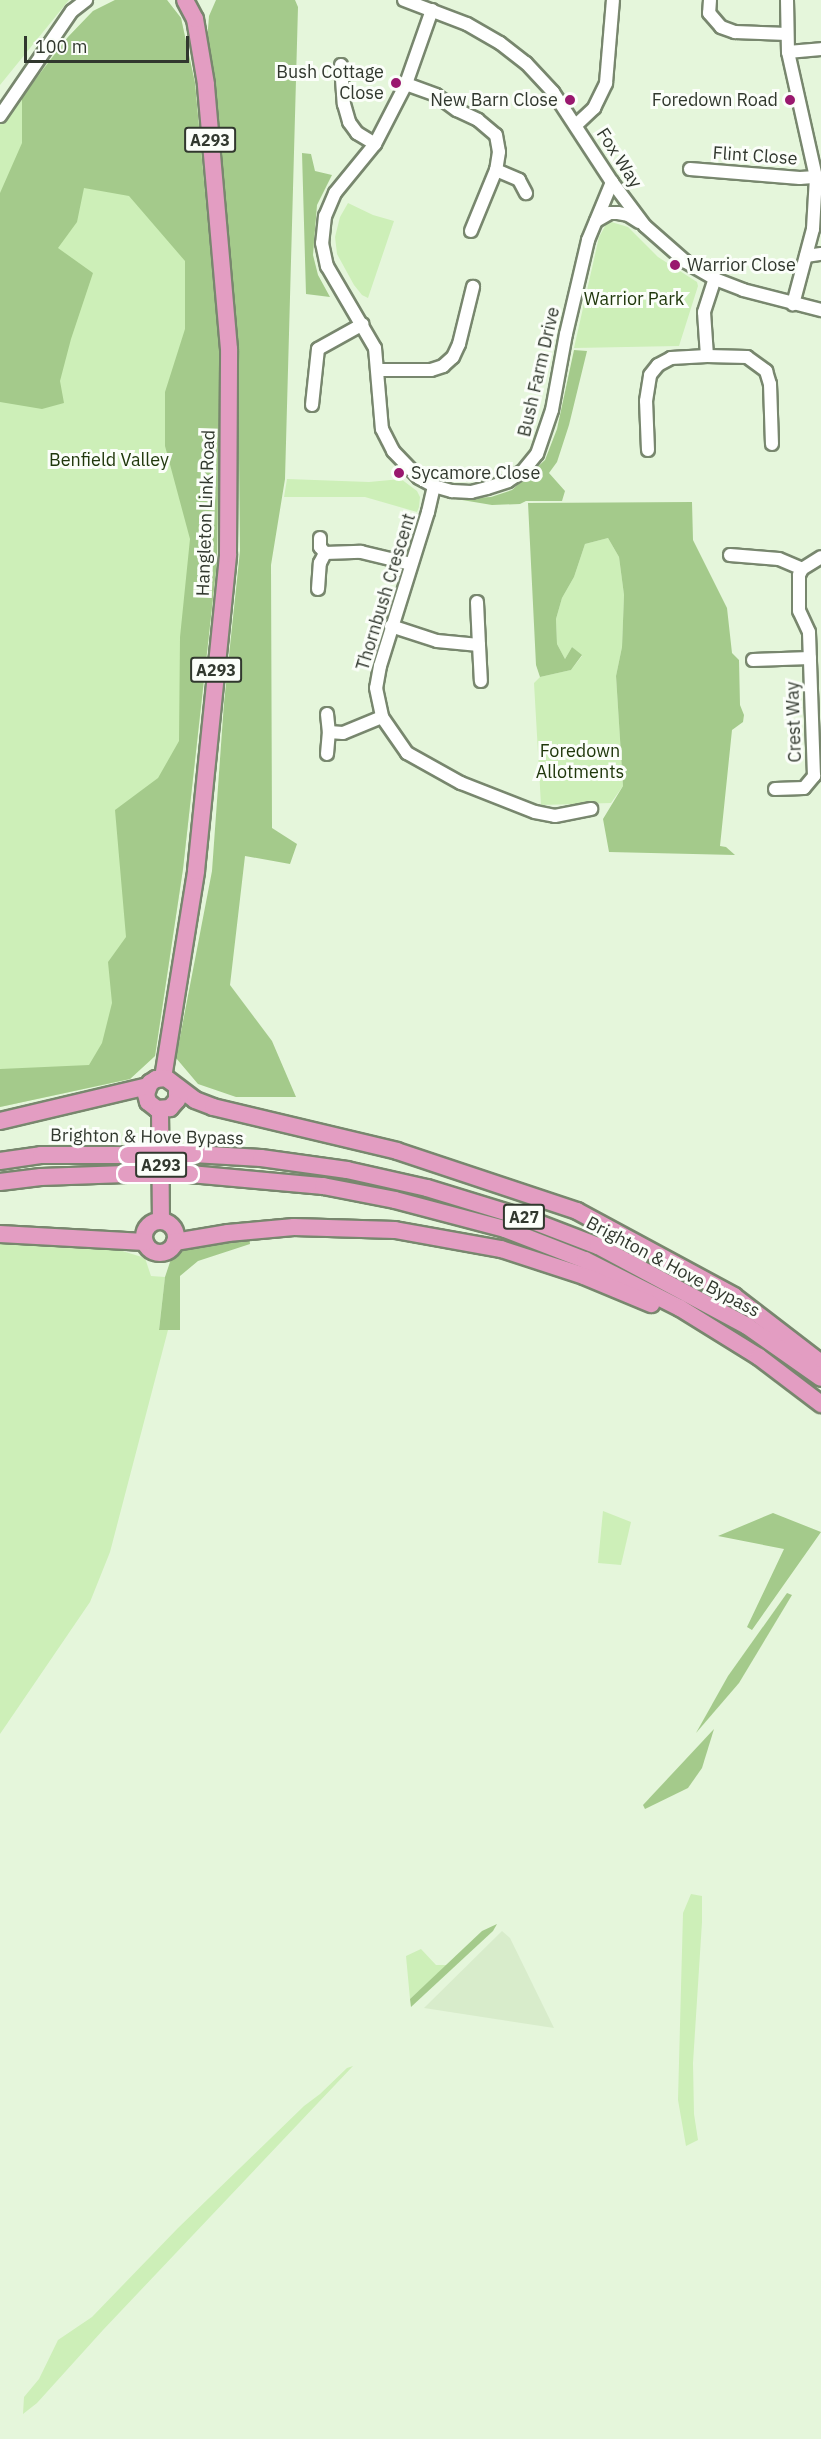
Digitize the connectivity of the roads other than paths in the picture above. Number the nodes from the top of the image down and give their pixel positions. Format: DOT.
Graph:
graph roads {
  1 [pos="86,0"];
  2 [pos="185,0"];
  3 [pos="199,0"];
  4 [pos="404,0"];
  5 [pos="613,0"];
  6 [pos="710,0"];
  7 [pos="787,0"];
  8 [pos="432,10"];
  9 [pos="195,20"];
  10 [pos="787,34"];
  11 [pos="821,49"];
  12 [pos="788,52"];
  13 [pos="341,65"];
  14 [pos="406,84"];
  15 [pos="0,116"];
  16 [pos="576,124"];
  17 [pos="815,141"];
  18 [pos="375,144"];
  19 [pos="690,169"];
  20 [pos="496,170"];
  21 [pos="816,177"];
  22 [pos="612,182"];
  23 [pos="526,193"];
  24 [pos="819,206"];
  25 [pos="596,221"];
  26 [pos="645,226"];
  27 [pos="471,231"];
  28 [pos="821,254"];
  29 [pos="806,256"];
  30 [pos="715,279"];
  31 [pos="473,287"];
  32 [pos="793,304"];
  33 [pos="821,310"];
  34 [pos="363,324"];
  35 [pos="707,356"];
  36 [pos="378,370"];
  37 [pos="312,405"];
  38 [pos="772,444"];
  39 [pos="648,450"];
  40 [pos="434,486"];
  41 [pos="320,538"];
  42 [pos="325,553"];
  43 [pos="730,555"];
  44 [pos="821,557"];
  45 [pos="411,564"];
  46 [pos="802,569"];
  47 [pos="318,589"];
  48 [pos="477,602"];
  49 [pos="391,626"];
  50 [pos="479,645"];
  51 [pos="810,658"];
  52 [pos="753,660"];
  53 [pos="481,681"];
  54 [pos="327,714"];
  55 [pos="382,717"];
  56 [pos="329,732"];
  57 [pos="327,754"];
  58 [pos="775,789"];
  59 [pos="591,809"];
  60 [pos="170,1082"];
  61 [pos="148,1086"];
  62 [pos="160,1110"];
  63 [pos="0,1121"];
  64 [pos="0,1161"];
  65 [pos="0,1182"];
  66 [pos="161,1221"];
  67 [pos="0,1234"];
  68 [pos="145,1242"];
  69 [pos="175,1242"];
  70 [pos="759,1357"];
  71 [pos="821,1364"];
  72 [pos="821,1378"];
  73 [pos="821,1404"];
  1 -- 15 [label="street"];
  2 -- 9 [label="highway, Hangleton Link Road / A293"];
  3 -- 9 [label="highway, Hangleton Link Road / A293"];
  4 -- 8 [label="street, Fox Way"];
  5 -- 16 [label="street"];
  6 -- 10 [label="street"];
  7 -- 10 [label="street"];
  8 -- 14 [label="street, Bush Farm Drive"];
  8 -- 16 [label="street, Fox Way"];
  9 -- 60 [label="highway, Hangleton Link Road / A293"];
  10 -- 12 [label="street"];
  11 -- 12 [label="street"];
  12 -- 17 [label="street"];
  13 -- 18 [label="street"];
  14 -- 18 [label="street, Bush Farm Drive"];
  14 -- 20 [label="street"];
  16 -- 22 [label="street, Fox Way"];
  17 -- 21 [label="street"];
  18 -- 34 [label="street, Bush Farm Drive"];
  19 -- 21 [label="street, Flint Close"];
  20 -- 23 [label="street"];
  20 -- 27 [label="street"];
  21 -- 24 [label="street"];
  22 -- 25 [label="street, Bush Farm Drive"];
  22 -- 26 [label="street, Fox Way"];
  24 -- 29 [label="street"];
  25 -- 26 [label="street"];
  25 -- 40 [label="street, Bush Farm Drive"];
  26 -- 30 [label="street, Fox Way"];
  28 -- 29 [label="street"];
  29 -- 32 [label="street"];
  30 -- 32 [label="street, Fox Way"];
  30 -- 35 [label="street"];
  31 -- 36 [label="street"];
  32 -- 33 [label="street, Fox Way"];
  34 -- 36 [label="street, Bush Farm Drive"];
  34 -- 37 [label="street"];
  35 -- 38 [label="street"];
  35 -- 39 [label="street"];
  36 -- 40 [label="street, Bush Farm Drive"];
  40 -- 45 [label="street, Thornbush Crescent"];
  41 -- 42 [label="street"];
  42 -- 45 [label="street"];
  42 -- 47 [label="street"];
  43 -- 46 [label="street"];
  44 -- 46 [label="street"];
  45 -- 49 [label="street, Thornbush Crescent"];
  46 -- 51 [label="street, Crest Way"];
  48 -- 50 [label="street"];
  49 -- 50 [label="street"];
  49 -- 55 [label="street, Thornbush Crescent"];
  50 -- 53 [label="street"];
  51 -- 52 [label="street, Crest Way"];
  51 -- 58 [label="street, Crest Way"];
  54 -- 56 [label="street"];
  55 -- 56 [label="street"];
  55 -- 59 [label="street, Thornbush Crescent"];
  56 -- 57 [label="street"];
  60 -- 61 [label="highway"];
  60 -- 62 [label="highway"];
  60 -- 71 [label="highway, A27"];
  61 -- 62 [label="highway"];
  61 -- 63 [label="highway"];
  62 -- 66 [label="highway, A293"];
  64 -- 72 [label="highway, Brighton & Hove Bypass / A27, bridge"];
  65 -- 70 [label="highway, Brighton & Hove Bypass / A27, bridge"];
  66 -- 68 [label="highway"];
  66 -- 69 [label="highway"];
  67 -- 68 [label="highway"];
  68 -- 69 [label="highway"];
  69 -- 70 [label="highway, A27"];
  70 -- 73 [label="highway, Brighton & Hove Bypass / A27"];
}
